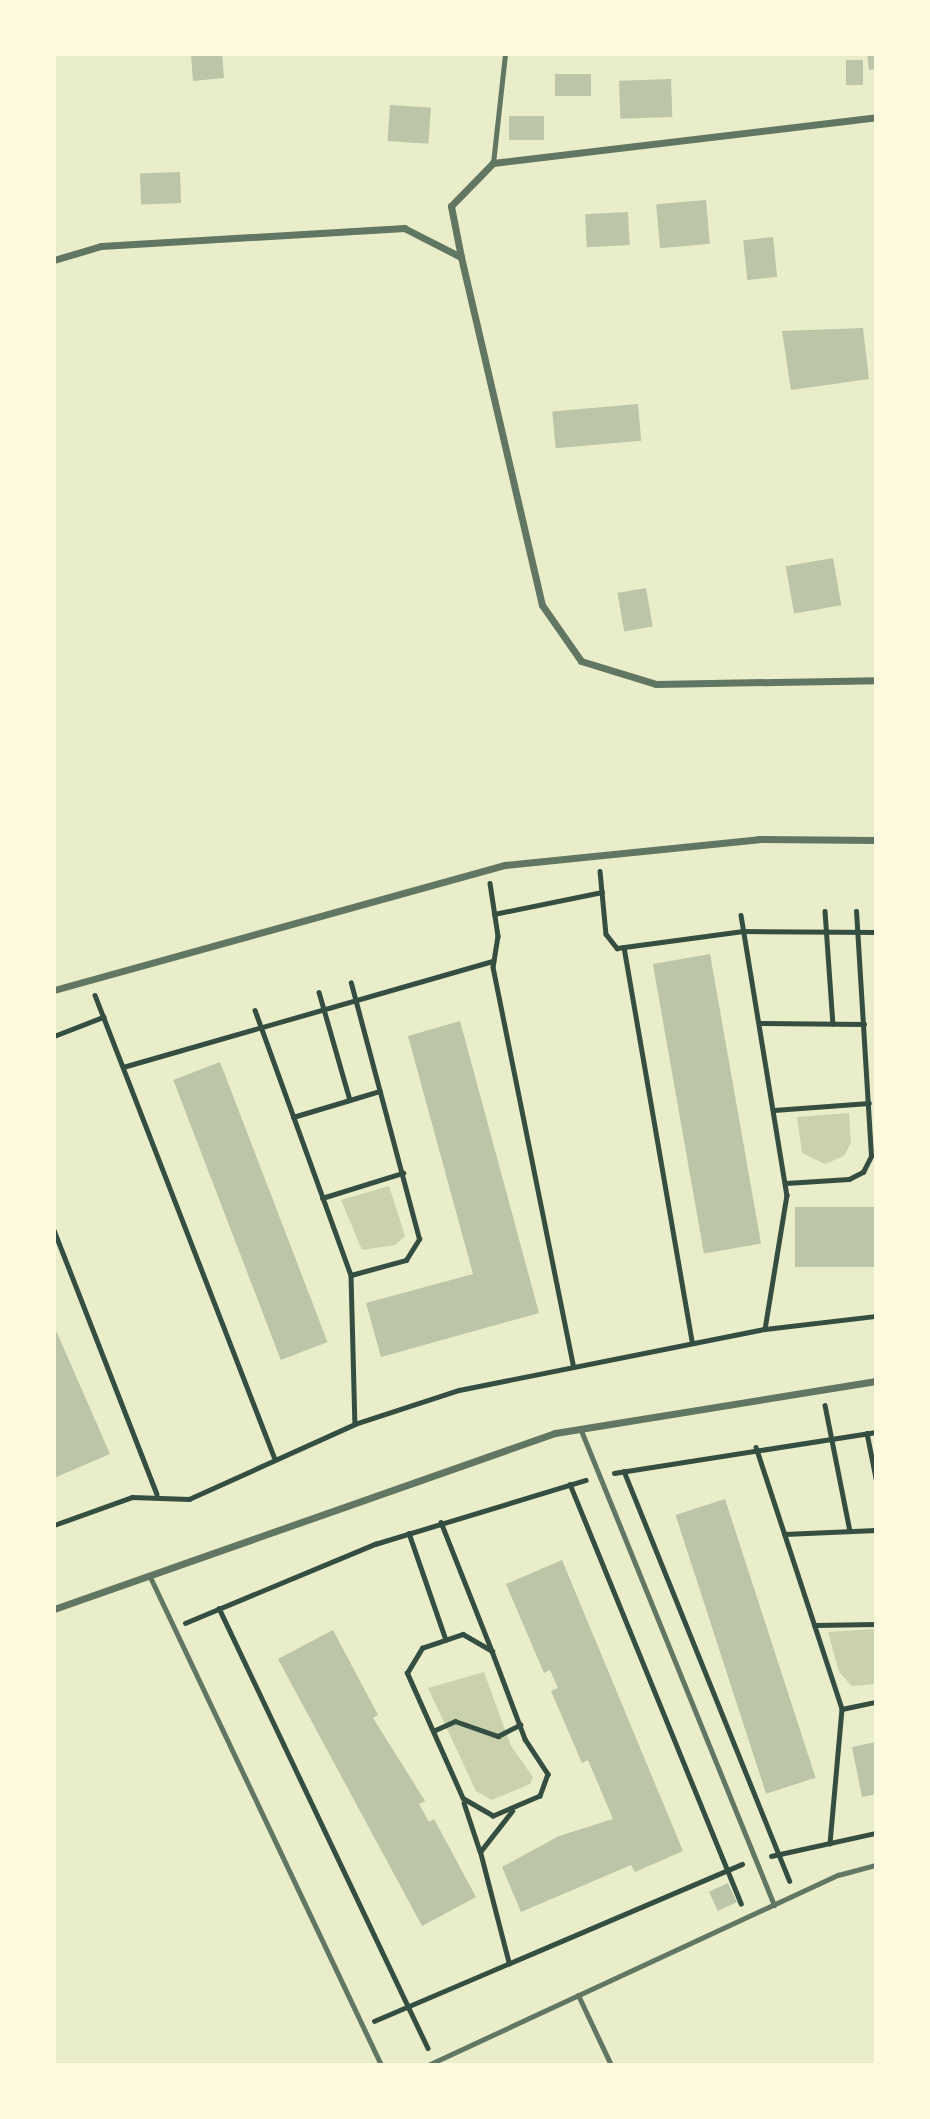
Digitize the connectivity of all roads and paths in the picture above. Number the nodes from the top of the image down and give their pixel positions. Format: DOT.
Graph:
graph roads {
  1 [pos="505,54"];
  2 [pos="876,117"];
  3 [pos="492,163"];
  4 [pos="461,257"];
  5 [pos="54,260"];
  6 [pos="876,680"];
  7 [pos="876,840"];
  8 [pos="598,853"];
  9 [pos="487,868"];
  10 [pos="602,892"];
  11 [pos="825,911"];
  12 [pos="856,911"];
  13 [pos="494,914"];
  14 [pos="741,915"];
  15 [pos="827,929"];
  16 [pos="743,931"];
  17 [pos="858,931"];
  18 [pos="876,932"];
  19 [pos="624,947"];
  20 [pos="492,961"];
  21 [pos="89,980"];
  22 [pos="351,983"];
  23 [pos="54,990"];
  24 [pos="320,992"];
  25 [pos="355,1000"];
  26 [pos="324,1009"];
  27 [pos="255,1010"];
  28 [pos="103,1017"];
  29 [pos="759,1023"];
  30 [pos="833,1024"];
  31 [pos="863,1024"];
  32 [pos="261,1027"];
  33 [pos="54,1036"];
  34 [pos="123,1067"];
  35 [pos="380,1091"];
  36 [pos="350,1100"];
  37 [pos="869,1103"];
  38 [pos="774,1110"];
  39 [pos="293,1117"];
  40 [pos="402,1173"];
  41 [pos="786,1183"];
  42 [pos="322,1198"];
  43 [pos="54,1230"];
  44 [pos="351,1275"];
  45 [pos="876,1316"];
  46 [pos="765,1329"];
  47 [pos="692,1342"];
  48 [pos="573,1364"];
  49 [pos="876,1381"];
  50 [pos="822,1387"];
  51 [pos="355,1424"];
  52 [pos="580,1428"];
  53 [pos="876,1432"];
  54 [pos="867,1433"];
  55 [pos="832,1437"];
  56 [pos="756,1447"];
  57 [pos="275,1458"];
  58 [pos="624,1471"];
  59 [pos="600,1476"];
  60 [pos="876,1478"];
  61 [pos="570,1484"];
  62 [pos="157,1494"];
  63 [pos="441,1522"];
  64 [pos="54,1525"];
  65 [pos="876,1530"];
  66 [pos="850,1531"];
  67 [pos="409,1533"];
  68 [pos="784,1534"];
  69 [pos="151,1579"];
  70 [pos="219,1608"];
  71 [pos="54,1609"];
  72 [pos="876,1624"];
  73 [pos="814,1625"];
  74 [pos="173,1628"];
  75 [pos="446,1640"];
  76 [pos="492,1651"];
  77 [pos="876,1702"];
  78 [pos="842,1709"];
  79 [pos="520,1725"];
  80 [pos="433,1731"];
  81 [pos="463,1799"];
  82 [pos="513,1808"];
  83 [pos="876,1833"];
  84 [pos="830,1843"];
  85 [pos="480,1852"];
  86 [pos="780,1855"];
  87 [pos="755,1858"];
  88 [pos="876,1865"];
  89 [pos="727,1870"];
  90 [pos="796,1895"];
  91 [pos="774,1905"];
  92 [pos="747,1918"];
  93 [pos="509,1964"];
  94 [pos="578,1995"];
  95 [pos="408,2007"];
  96 [pos="363,2026"];
  97 [pos="435,2062"];
  98 [pos="382,2065"];
  99 [pos="428,2065"];
  100 [pos="611,2065"];
  1 -- 3 [label="lane"];
  2 -- 3 [label="street"];
  3 -- 4 [label="street"];
  4 -- 5 [label="street"];
  4 -- 6 [label="street"];
  7 -- 8 [label="street"];
  8 -- 9 [label="street"];
  8 -- 10 [label="path"];
  9 -- 13 [label="path"];
  9 -- 21 [label="street"];
  10 -- 13 [label="path"];
  10 -- 19 [label="path"];
  11 -- 15 [label="path"];
  12 -- 17 [label="path"];
  13 -- 20 [label="path"];
  14 -- 16 [label="path"];
  15 -- 16 [label="path"];
  15 -- 17 [label="path"];
  15 -- 30 [label="path"];
  16 -- 19 [label="path"];
  16 -- 29 [label="path"];
  17 -- 18 [label="path"];
  17 -- 31 [label="path"];
  19 -- 47 [label="path"];
  20 -- 25 [label="path"];
  20 -- 48 [label="path"];
  21 -- 23 [label="street"];
  21 -- 28 [label="path"];
  22 -- 25 [label="path"];
  24 -- 26 [label="path"];
  25 -- 26 [label="path"];
  25 -- 35 [label="path"];
  26 -- 32 [label="path"];
  26 -- 36 [label="path"];
  27 -- 32 [label="path"];
  28 -- 33 [label="path"];
  28 -- 34 [label="path"];
  29 -- 30 [label="path"];
  29 -- 38 [label="path"];
  30 -- 31 [label="path"];
  31 -- 37 [label="path"];
  32 -- 34 [label="path"];
  32 -- 39 [label="path"];
  34 -- 57 [label="path"];
  35 -- 36 [label="path"];
  35 -- 40 [label="path"];
  36 -- 39 [label="path"];
  37 -- 38 [label="path"];
  37 -- 41 [label="path"];
  38 -- 41 [label="path"];
  39 -- 42 [label="path"];
  40 -- 42 [label="path"];
  40 -- 44 [label="path"];
  41 -- 46 [label="path"];
  42 -- 44 [label="path"];
  43 -- 62 [label="path"];
  44 -- 51 [label="path"];
  45 -- 46 [label="path"];
  46 -- 47 [label="path"];
  47 -- 48 [label="path"];
  48 -- 51 [label="path"];
  49 -- 50 [label="street"];
  50 -- 52 [label="street"];
  50 -- 55 [label="path"];
  51 -- 57 [label="path"];
  52 -- 59 [label="lane"];
  52 -- 69 [label="street"];
  53 -- 54 [label="path"];
  54 -- 55 [label="path"];
  54 -- 60 [label="path"];
  55 -- 56 [label="path"];
  55 -- 66 [label="path"];
  56 -- 58 [label="path"];
  56 -- 68 [label="path"];
  57 -- 62 [label="path"];
  58 -- 59 [label="path"];
  58 -- 86 [label="path"];
  59 -- 61 [label="path"];
  59 -- 87 [label="lane"];
  61 -- 63 [label="path"];
  61 -- 89 [label="path"];
  62 -- 64 [label="path"];
  63 -- 67 [label="path"];
  63 -- 76 [label="path"];
  65 -- 66 [label="path"];
  66 -- 68 [label="path"];
  67 -- 70 [label="path"];
  67 -- 75 [label="path"];
  68 -- 73 [label="path"];
  69 -- 71 [label="street"];
  69 -- 74 [label="lane"];
  70 -- 74 [label="path"];
  70 -- 95 [label="path"];
  72 -- 73 [label="path"];
  73 -- 78 [label="path"];
  74 -- 96 [label="lane"];
  75 -- 76 [label="path"];
  75 -- 80 [label="path"];
  76 -- 79 [label="path"];
  77 -- 78 [label="path"];
  78 -- 84 [label="path"];
  79 -- 80 [label="path"];
  79 -- 82 [label="path"];
  80 -- 81 [label="path"];
  81 -- 82 [label="path"];
  81 -- 85 [label="path"];
  82 -- 85 [label="path"];
  83 -- 84 [label="path"];
  84 -- 86 [label="path"];
  85 -- 93 [label="path"];
  86 -- 87 [label="path"];
  86 -- 90 [label="path"];
  87 -- 89 [label="path"];
  87 -- 91 [label="lane"];
  88 -- 90 [label="lane"];
  89 -- 92 [label="path"];
  89 -- 93 [label="path"];
  90 -- 91 [label="lane"];
  91 -- 92 [label="lane"];
  92 -- 94 [label="lane"];
  93 -- 95 [label="path"];
  94 -- 97 [label="lane"];
  94 -- 100 [label="lane"];
  95 -- 96 [label="path"];
  95 -- 97 [label="path"];
  96 -- 98 [label="lane"];
  97 -- 99 [label="lane"];
}
